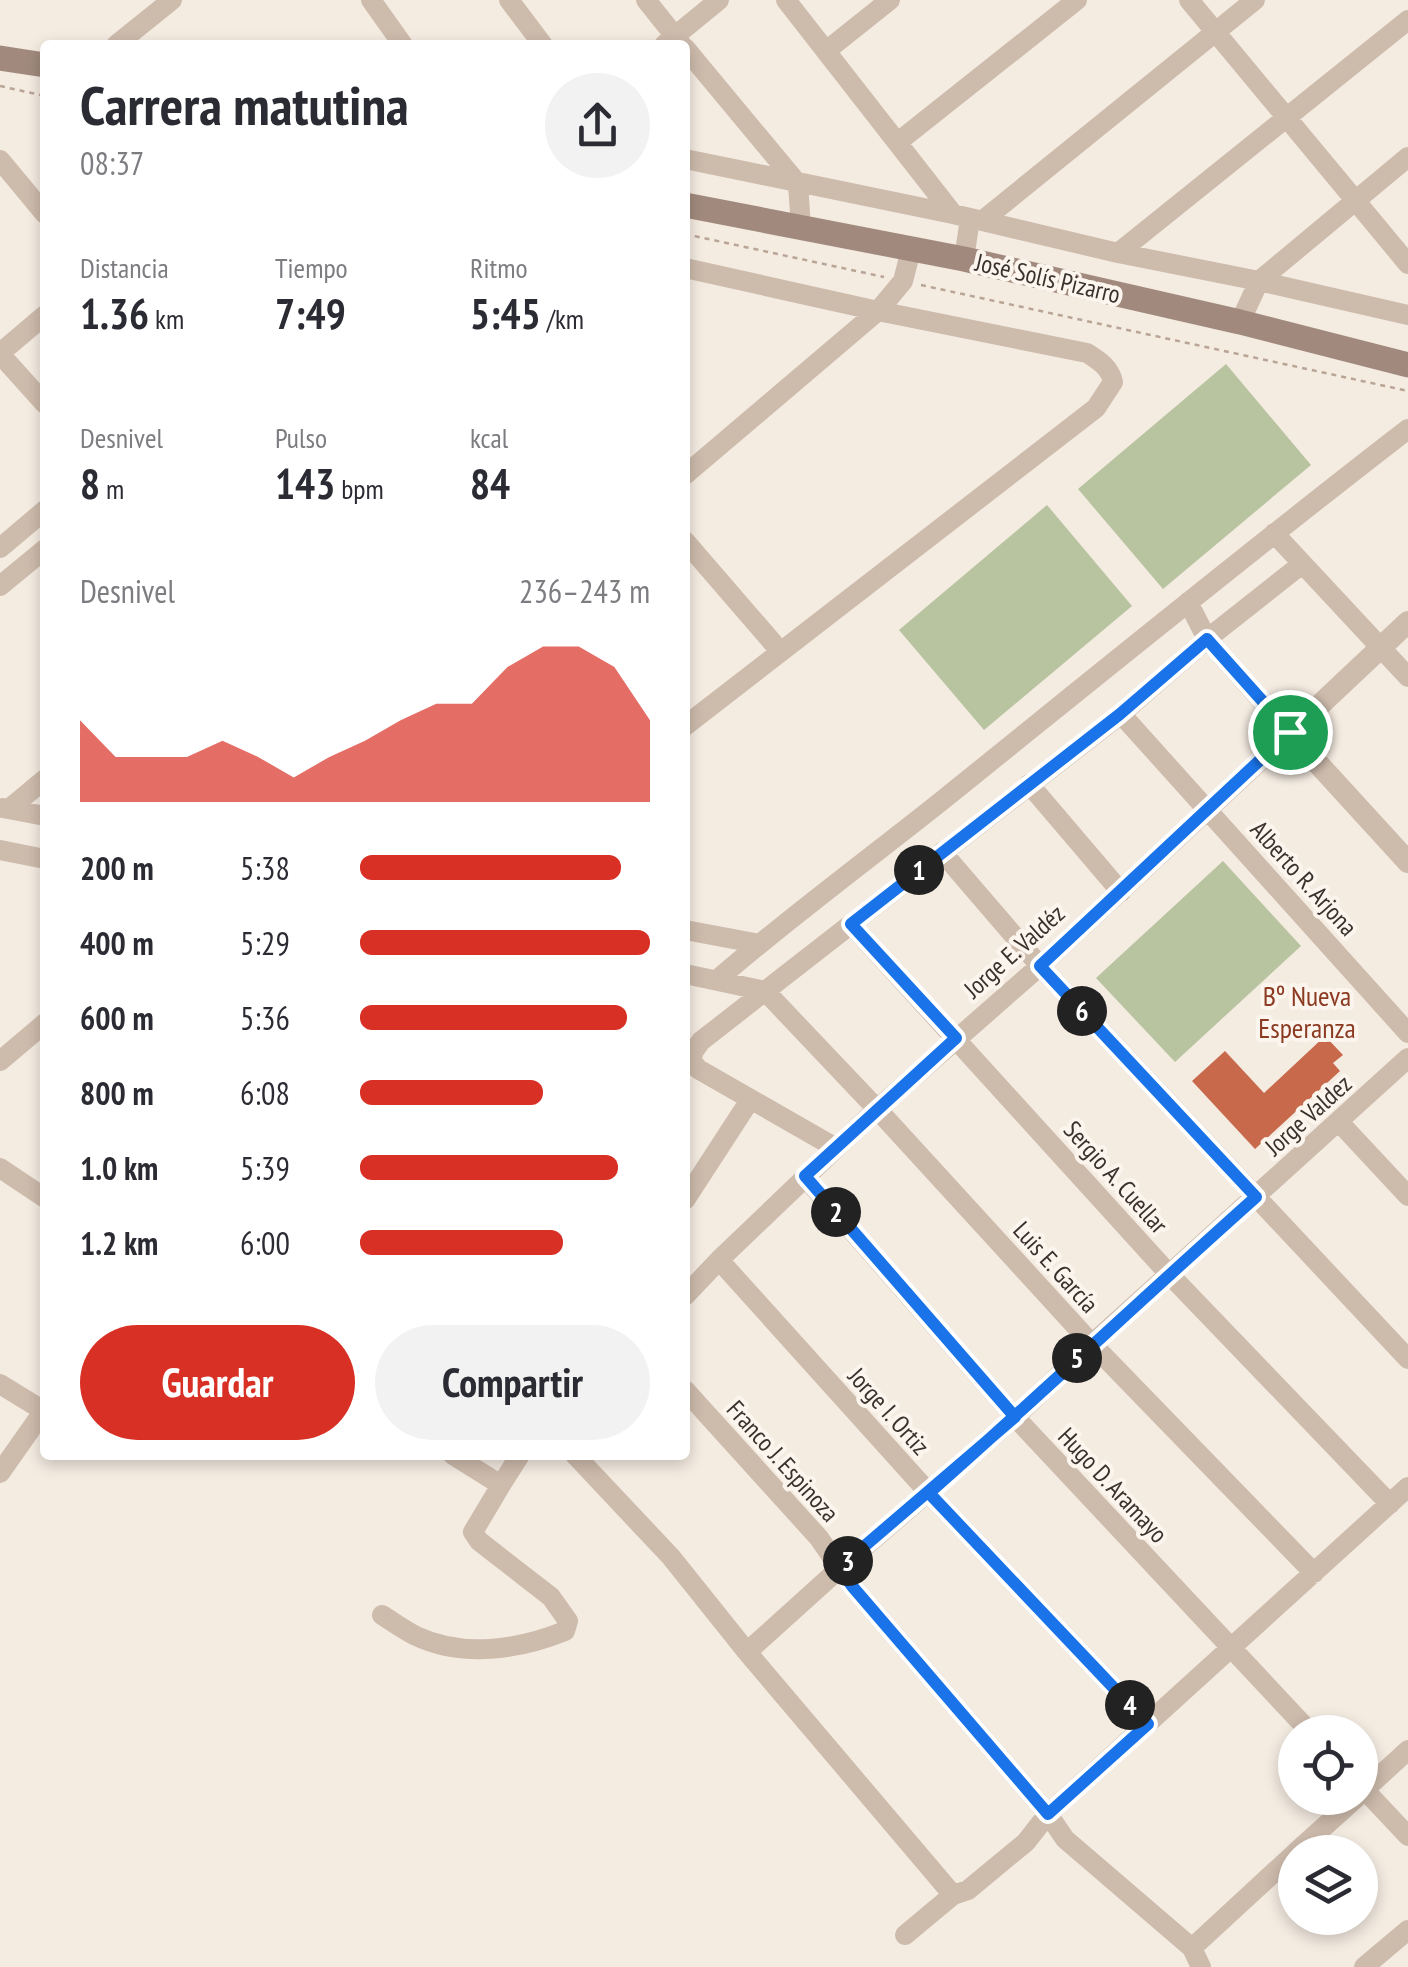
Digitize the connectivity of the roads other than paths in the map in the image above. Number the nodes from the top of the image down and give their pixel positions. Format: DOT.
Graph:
graph roads {
  1 [pos="172,0"];
  2 [pos="371,0"];
  3 [pos="509,0"];
  4 [pos="646,0"];
  5 [pos="719,0"];
  6 [pos="786,0"];
  7 [pos="890,0"];
  8 [pos="1076,0"];
  9 [pos="1189,0"];
  10 [pos="1254,0"];
  11 [pos="1408,20"];
  12 [pos="1215,32"];
  13 [pos="122,40"];
  14 [pos="399,40"];
  15 [pos="539,40"];
  16 [pos="673,40"];
  17 [pos="680,40"];
  18 [pos="826,51"];
  19 [pos="0,58"];
  20 [pos="690,60"];
  21 [pos="40,65"];
  22 [pos="1287,118"];
  23 [pos="898,142"];
  24 [pos="1408,158"];
  25 [pos="0,160"];
  26 [pos="690,161"];
  27 [pos="798,184"];
  28 [pos="1355,200"];
  29 [pos="690,205"];
  30 [pos="40,208"];
  31 [pos="968,218"];
  32 [pos="801,228"];
  33 [pos="911,250"];
  34 [pos="1118,253"];
  35 [pos="964,260"];
  36 [pos="1408,264"];
  37 [pos="690,269"];
  38 [pos="1259,280"];
  39 [pos="878,311"];
  40 [pos="1408,315"];
  41 [pos="40,319"];
  42 [pos="1240,322"];
  43 [pos="0,354"];
  44 [pos="1408,364"];
  45 [pos="40,398"];
  46 [pos="1408,430"];
  47 [pos="690,472"];
  48 [pos="40,514"];
  49 [pos="1274,533"];
  50 [pos="690,547"];
  51 [pos="0,548"];
  52 [pos="40,552"];
  53 [pos="1302,564"];
  54 [pos="0,586"];
  55 [pos="1188,602"];
  56 [pos="1408,622"];
  57 [pos="1207,639"];
  58 [pos="1380,647"];
  59 [pos="780,652"];
  60 [pos="1408,677"];
  61 [pos="1120,714"];
  62 [pos="690,722"];
  63 [pos="1290,732"];
  64 [pos="40,783"];
  65 [pos="1029,784"];
  66 [pos="5,809"];
  67 [pos="1208,809"];
  68 [pos="40,815"];
  69 [pos="0,850"];
  70 [pos="942,852"];
  71 [pos="40,857"];
  72 [pos="1408,862"];
  73 [pos="1120,892"];
  74 [pos="851,924"];
  75 [pos="690,931"];
  76 [pos="760,944"];
  77 [pos="1040,966"];
  78 [pos="690,975"];
  79 [pos="718,979"];
  80 [pos="765,990"];
  81 [pos="40,1027"];
  82 [pos="1408,1033"];
  83 [pos="956,1038"];
  84 [pos="1408,1058"];
  85 [pos="0,1061"];
  86 [pos="750,1100"];
  87 [pos="877,1109"];
  88 [pos="1339,1122"];
  89 [pos="836,1148"];
  90 [pos="0,1168"];
  91 [pos="805,1176"];
  92 [pos="690,1192"];
  93 [pos="40,1195"];
  94 [pos="1408,1196"];
  95 [pos="1256,1197"];
  96 [pos="719,1260"];
  97 [pos="1169,1274"];
  98 [pos="690,1291"];
  99 [pos="1092,1344"];
  100 [pos="1408,1359"];
  101 [pos="0,1384"];
  102 [pos="690,1396"];
  103 [pos="40,1408"];
  104 [pos="40,1416"];
  105 [pos="1015,1417"];
  106 [pos="461,1460"];
  107 [pos="517,1460"];
  108 [pos="580,1460"];
  109 [pos="0,1473"];
  110 [pos="500,1485"];
  111 [pos="1408,1487"];
  112 [pos="929,1493"];
  113 [pos="1390,1504"];
  114 [pos="839,1568"];
  115 [pos="1314,1573"];
  116 [pos="382,1615"];
  117 [pos="1230,1649"];
  118 [pos="748,1652"];
  119 [pos="1294,1715"];
  120 [pos="1148,1724"];
  121 [pos="1408,1750"];
  122 [pos="1378,1776"];
  123 [pos="1378,1808"];
  124 [pos="1048,1814"];
  125 [pos="1335,1815"];
  126 [pos="1315,1835"];
  127 [pos="1408,1836"];
  128 [pos="1278,1872"];
  129 [pos="953,1895"];
  130 [pos="1408,1930"];
  131 [pos="905,1935"];
  132 [pos="1196,1958"];
  133 [pos="1364,1967"];
  1 -- 13 [label="street"];
  2 -- 14 [label="street"];
  3 -- 15 [label="street"];
  4 -- 16 [label="street"];
  5 -- 17 [label="street"];
  6 -- 18 [label="street"];
  7 -- 18 [label="street"];
  8 -- 23 [label="street"];
  9 -- 12 [label="street"];
  10 -- 12 [label="street"];
  11 -- 22 [label="street"];
  12 -- 22 [label="street"];
  12 -- 31 [label="street"];
  18 -- 23 [label="street"];
  19 -- 21 [label="main road"];
  20 -- 27 [label="street"];
  22 -- 28 [label="street"];
  22 -- 34 [label="street"];
  23 -- 31 [label="street"];
  24 -- 28 [label="street"];
  25 -- 30 [label="street"];
  26 -- 27 [label="street"];
  27 -- 31 [label="street"];
  27 -- 32 [label="street"];
  28 -- 36 [label="street"];
  28 -- 38 [label="street"];
  29 -- 32 [label="main road, José Solís Pizarro"];
  31 -- 34 [label="street"];
  31 -- 35 [label="street"];
  32 -- 33 [label="main road, José Solís Pizarro"];
  33 -- 35 [label="main road, José Solís Pizarro"];
  33 -- 39 [label="street"];
  34 -- 38 [label="street"];
  35 -- 42 [label="main road, José Solís Pizarro"];
  37 -- 39 [label="street"];
  38 -- 40 [label="street"];
  38 -- 42 [label="street"];
  39 -- 47 [label="street"];
  39 -- 59 [label="street"];
  41 -- 43 [label="street"];
  42 -- 44 [label="main road, José Solís Pizarro"];
  43 -- 45 [label="street"];
  46 -- 49 [label="street"];
  48 -- 51 [label="street"];
  49 -- 53 [label="street"];
  49 -- 55 [label="street"];
  50 -- 59 [label="street"];
  52 -- 54 [label="street"];
  53 -- 57 [label="street"];
  53 -- 58 [label="street"];
  55 -- 57 [label="street"];
  55 -- 76 [label="street"];
  56 -- 58 [label="street, Jorge E. Valdéz"];
  57 -- 61 [label="street"];
  57 -- 63 [label="street"];
  58 -- 60 [label="street"];
  58 -- 63 [label="street, Jorge E. Valdéz"];
  59 -- 62 [label="street"];
  61 -- 65 [label="street"];
  61 -- 67 [label="street, Alberto R. Arjona"];
  63 -- 67 [label="street, Jorge E. Valdéz"];
  63 -- 72 [label="street"];
  64 -- 66 [label="street"];
  65 -- 70 [label="street"];
  65 -- 73 [label="street"];
  66 -- 68 [label="street"];
  67 -- 73 [label="street, Jorge E. Valdéz"];
  67 -- 82 [label="street, Alberto R. Arjona"];
  69 -- 71 [label="street"];
  70 -- 74 [label="street"];
  70 -- 77 [label="street"];
  73 -- 77 [label="street, Jorge E. Valdéz"];
  74 -- 80 [label="street"];
  74 -- 83 [label="street, Sergio A. Cuellar"];
  75 -- 76 [label="street"];
  76 -- 79 [label="street"];
  77 -- 83 [label="street, Jorge E. Valdéz"];
  77 -- 95 [label="street"];
  78 -- 79 [label="street"];
  79 -- 80 [label="street"];
  80 -- 86 [label="street"];
  80 -- 87 [label="street, Luis E. García"];
  81 -- 85 [label="street"];
  83 -- 87 [label="street, Jorge E. Valdéz"];
  83 -- 97 [label="street, Sergio A. Cuellar"];
  84 -- 88 [label="street, Jorge Valdez"];
  86 -- 89 [label="street"];
  86 -- 92 [label="street"];
  87 -- 89 [label="street, Jorge E. Valdéz"];
  87 -- 99 [label="street, Luis E. García"];
  88 -- 94 [label="street"];
  88 -- 95 [label="street, Jorge Valdez"];
  89 -- 91 [label="street, Jorge E. Valdéz"];
  90 -- 93 [label="street"];
  91 -- 96 [label="street, Jorge E. Valdéz"];
  91 -- 105 [label="street, Hugo D. Aramayo"];
  95 -- 97 [label="street, Jorge Valdez"];
  95 -- 100 [label="street"];
  96 -- 98 [label="street, Jorge E. Valdéz"];
  96 -- 112 [label="street, Jorge I. Ortiz"];
  97 -- 99 [label="street, Jorge Valdez"];
  97 -- 113 [label="street, Sergio A. Cuellar"];
  99 -- 105 [label="street, Jorge Valdez"];
  99 -- 115 [label="street, Luis E. García"];
  101 -- 103 [label="street"];
  102 -- 114 [label="street, Franco J. Espinoza"];
  104 -- 109 [label="street"];
  105 -- 112 [label="street, Jorge Valdez"];
  105 -- 117 [label="street, Hugo D. Aramayo"];
  106 -- 110 [label="street"];
  107 -- 110 [label="street"];
  108 -- 118 [label="street"];
  110 -- 116 [label="street"];
  111 -- 113 [label="street"];
  112 -- 114 [label="street, Jorge Valdez"];
  112 -- 120 [label="street, Jorge I. Ortiz"];
  113 -- 115 [label="street"];
  114 -- 118 [label="street, Jorge Valdez"];
  114 -- 124 [label="street, Franco J. Espinoza"];
  115 -- 117 [label="street"];
  117 -- 119 [label="street, Hugo D. Aramayo"];
  117 -- 120 [label="street"];
  118 -- 129 [label="street"];
  120 -- 124 [label="street"];
  121 -- 122 [label="street"];
  123 -- 127 [label="street"];
  124 -- 129 [label="street"];
  124 -- 132 [label="street, Franco J. Espinoza"];
  125 -- 126 [label="street"];
  128 -- 132 [label="street"];
  129 -- 131 [label="street"];
  130 -- 133 [label="street"];
}
